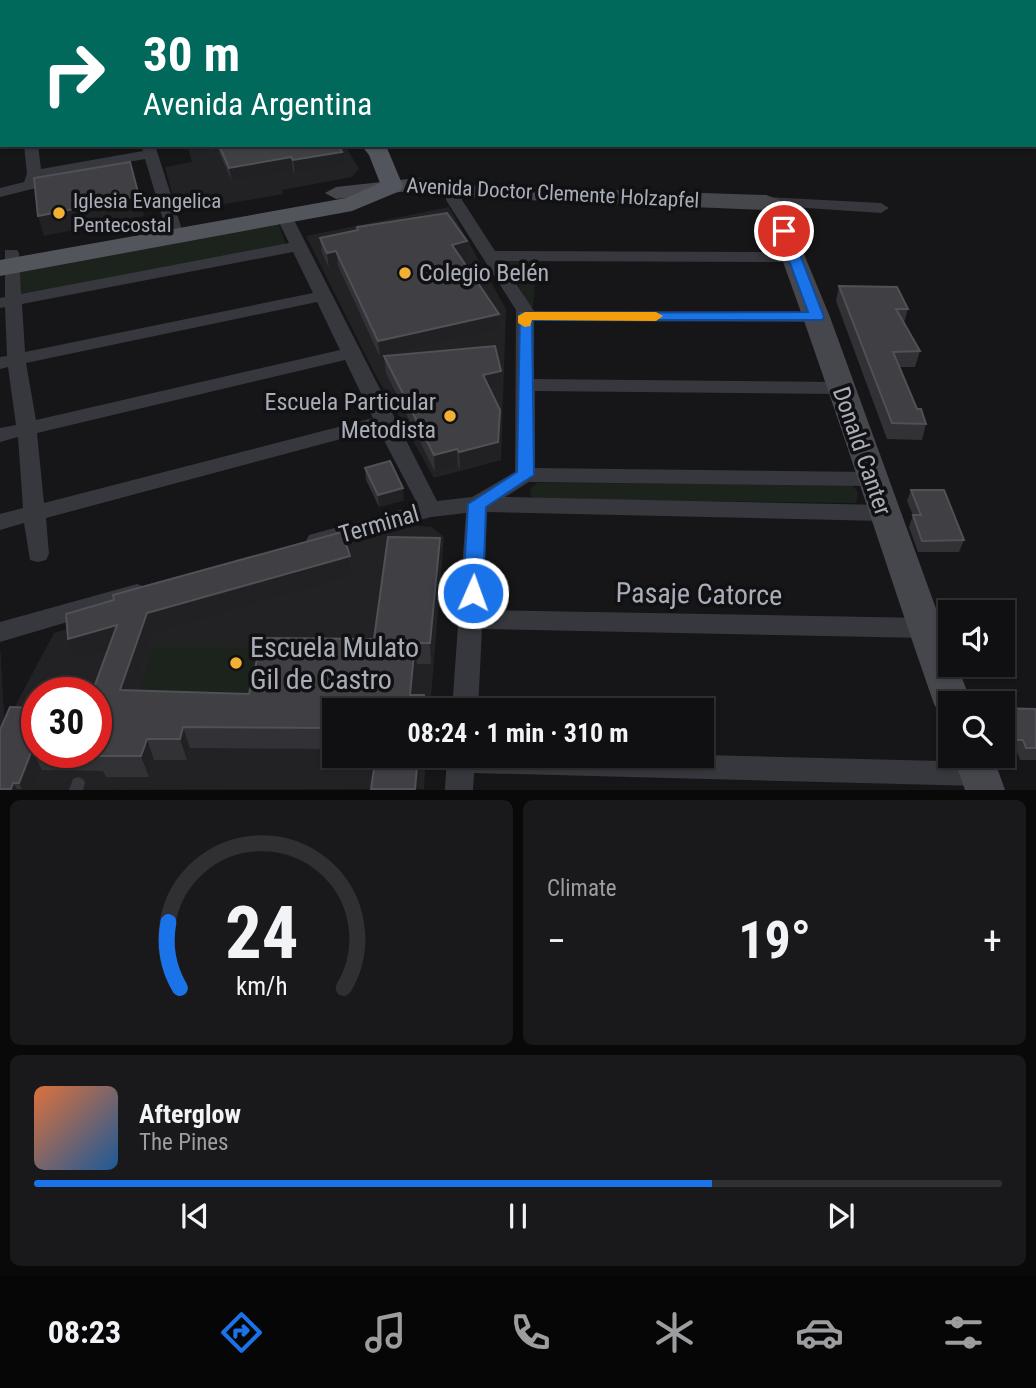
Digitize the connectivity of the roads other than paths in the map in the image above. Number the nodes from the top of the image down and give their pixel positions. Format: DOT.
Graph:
graph roads {
  1 [pos="31,147"];
  2 [pos="376,149"];
  3 [pos="150,150"];
  4 [pos="34,174"];
  5 [pos="392,186"];
  6 [pos="454,191"];
  7 [pos="0,193"];
  8 [pos="344,198"];
  9 [pos="766,202"];
  10 [pos="881,208"];
  11 [pos="284,216"];
  12 [pos="174,230"];
  13 [pos="299,246"];
  14 [pos="491,256"];
  15 [pos="795,257"];
  16 [pos="6,261"];
  17 [pos="323,296"];
  18 [pos="7,302"];
  19 [pos="525,316"];
  20 [pos="817,317"];
  21 [pos="351,354"];
  22 [pos="8,361"];
  23 [pos="524,386"];
  24 [pos="839,388"];
  25 [pos="384,421"];
  26 [pos="27,429"];
  27 [pos="0,435"];
  28 [pos="525,475"];
  29 [pos="871,479"];
  30 [pos="477,504"];
  31 [pos="431,509"];
  32 [pos="35,513"];
  33 [pos="883,513"];
  34 [pos="0,522"];
  35 [pos="300,546"];
  36 [pos="38,554"];
  37 [pos="157,587"];
  38 [pos="472,620"];
  39 [pos="925,628"];
  40 [pos="0,632"];
  41 [pos="948,691"];
  42 [pos="466,698"];
  43 [pos="714,766"];
  44 [pos="460,768"];
  45 [pos="979,773"];
  46 [pos="459,789"];
  1 -- 4 [label="street"];
  2 -- 5 [label="main road, Avenida Doctor Clemente Holzapfel"];
  2 -- 8 [label="main road"];
  3 -- 4 [label="street"];
  3 -- 12 [label="street"];
  4 -- 7 [label="street"];
  5 -- 6 [label="street, Avenida Doctor Clemente Holzapfel"];
  5 -- 8 [label="main road, Avenida Doctor Clemente Holzapfel"];
  6 -- 8 [label="street"];
  6 -- 9 [label="street, Avenida Doctor Clemente Holzapfel"];
  6 -- 14 [label="street"];
  8 -- 11 [label="main road, Avenida Doctor Clemente Holzapfel"];
  8 -- 12 [label="main road, Avenida Doctor Clemente Holzapfel"];
  9 -- 10 [label="street, Avenida Doctor Clemente Holzapfel"];
  9 -- 15 [label="street, Donald Canter"];
  11 -- 12 [label="main road, Avenida Doctor Clemente Holzapfel"];
  11 -- 13 [label="street"];
  12 -- 16 [label="main road, Avenida Doctor Clemente Holzapfel"];
  13 -- 17 [label="street"];
  13 -- 18 [label="street"];
  14 -- 15 [label="street"];
  14 -- 19 [label="street"];
  15 -- 20 [label="street, Donald Canter"];
  16 -- 18 [label="street"];
  17 -- 21 [label="street"];
  17 -- 22 [label="street"];
  18 -- 22 [label="street"];
  19 -- 20 [label="street"];
  19 -- 23 [label="street"];
  20 -- 24 [label="street, Donald Canter"];
  21 -- 25 [label="street"];
  21 -- 26 [label="street"];
  22 -- 26 [label="street"];
  23 -- 24 [label="street"];
  23 -- 28 [label="street"];
  24 -- 29 [label="street, Donald Canter"];
  25 -- 31 [label="street"];
  25 -- 32 [label="street"];
  26 -- 27 [label="street"];
  26 -- 32 [label="street"];
  28 -- 29 [label="street"];
  28 -- 30 [label="street"];
  29 -- 33 [label="street, Donald Canter"];
  30 -- 31 [label="street, Terminal"];
  30 -- 33 [label="street, Terminal"];
  30 -- 38 [label="street"];
  31 -- 35 [label="street, Terminal"];
  32 -- 34 [label="street"];
  32 -- 36 [label="street"];
  33 -- 39 [label="street, Donald Canter"];
  37 -- 40 [label="street"];
  38 -- 39 [label="street, Pasaje Catorce"];
  38 -- 42 [label="street"];
  39 -- 41 [label="street, Donald Canter"];
  43 -- 45 [label="street"];
  44 -- 46 [label="street"];
}
